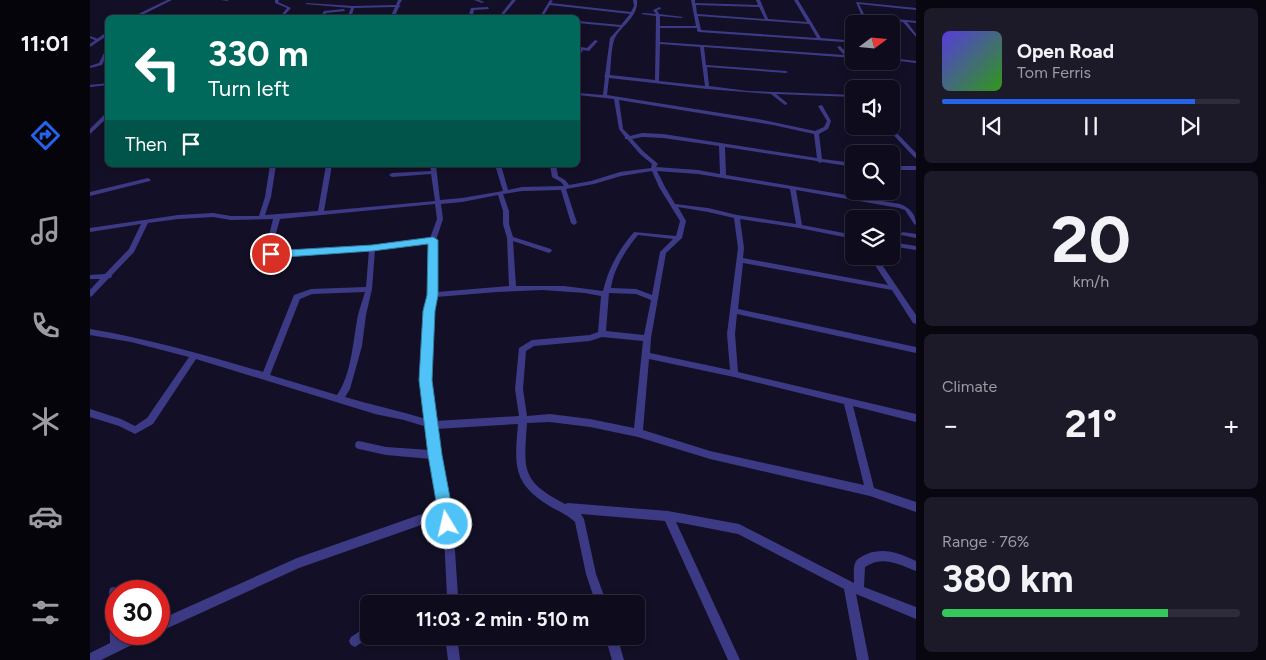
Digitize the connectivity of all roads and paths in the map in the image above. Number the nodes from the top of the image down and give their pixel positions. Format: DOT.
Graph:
graph roads {
  1 [pos="170,0"];
  2 [pos="223,0"];
  3 [pos="227,0"];
  4 [pos="277,0"];
  5 [pos="331,0"];
  6 [pos="400,0"];
  7 [pos="476,0"];
  8 [pos="514,0"];
  9 [pos="635,0"];
  10 [pos="758,0"];
  11 [pos="796,0"];
  12 [pos="366,1"];
  13 [pos="482,2"];
  14 [pos="550,2"];
  15 [pos="693,2"];
  16 [pos="899,3"];
  17 [pos="308,4"];
  18 [pos="332,5"];
  19 [pos="362,6"];
  20 [pos="399,6"];
  21 [pos="761,6"];
  22 [pos="488,8"];
  23 [pos="660,8"];
  24 [pos="902,8"];
  25 [pos="352,9"];
  26 [pos="916,9"];
  27 [pos="632,13"];
  28 [pos="643,14"];
  29 [pos="137,15"];
  30 [pos="283,15"];
  31 [pos="324,15"];
  32 [pos="350,15"];
  33 [pos="394,15"];
  34 [pos="471,15"];
  35 [pos="502,15"];
  36 [pos="542,15"];
  37 [pos="698,15"];
  38 [pos="862,15"];
  39 [pos="681,17"];
  40 [pos="768,20"];
  41 [pos="900,21"];
  42 [pos="904,21"];
  43 [pos="580,22"];
  44 [pos="916,22"];
  45 [pos="809,23"];
  46 [pos="622,26"];
  47 [pos="658,27"];
  48 [pos="698,27"];
  49 [pos="105,34"];
  50 [pos="916,36"];
  51 [pos="90,37"];
  52 [pos="819,38"];
  53 [pos="97,40"];
  54 [pos="596,40"];
  55 [pos="844,41"];
  56 [pos="658,43"];
  57 [pos="90,46"];
  58 [pos="702,47"];
  59 [pos="839,48"];
  60 [pos="580,52"];
  61 [pos="105,54"];
  62 [pos="845,54"];
  63 [pos="845,57"];
  64 [pos="900,60"];
  65 [pos="916,62"];
  66 [pos="705,66"];
  67 [pos="90,67"];
  68 [pos="786,72"];
  69 [pos="606,76"];
  70 [pos="657,80"];
  71 [pos="105,84"];
  72 [pos="90,86"];
  73 [pos="707,88"];
  74 [pos="772,92"];
  75 [pos="580,94"];
  76 [pos="605,96"];
  77 [pos="845,96"];
  78 [pos="616,98"];
  79 [pos="785,104"];
  80 [pos="820,106"];
  81 [pos="105,117"];
  82 [pos="90,132"];
  83 [pos="816,133"];
  84 [pos="896,135"];
  85 [pos="627,138"];
  86 [pos="722,145"];
  87 [pos="916,156"];
  88 [pos="820,160"];
  89 [pos="845,164"];
  90 [pos="273,167"];
  91 [pos="329,167"];
  92 [pos="433,167"];
  93 [pos="498,167"];
  94 [pos="554,167"];
  95 [pos="900,168"];
  96 [pos="916,168"];
  97 [pos="655,169"];
  98 [pos="434,172"];
  99 [pos="392,174"];
  100 [pos="723,176"];
  101 [pos="148,180"];
  102 [pos="565,187"];
  103 [pos="793,188"];
  104 [pos="503,193"];
  105 [pos="90,194"];
  106 [pos="439,202"];
  107 [pos="673,205"];
  108 [pos="321,213"];
  109 [pos="276,217"];
  110 [pos="737,217"];
  111 [pos="262,218"];
  112 [pos="146,221"];
  113 [pos="574,223"];
  114 [pos="916,223"];
  115 [pos="798,226"];
  116 [pos="90,230"];
  117 [pos="903,234"];
  118 [pos="845,235"];
  119 [pos="916,236"];
  120 [pos="510,238"];
  121 [pos="679,238"];
  122 [pos="433,240"];
  123 [pos="900,245"];
  124 [pos="372,248"];
  125 [pos="916,248"];
  126 [pos="549,251"];
  127 [pos="740,260"];
  128 [pos="878,265"];
  129 [pos="108,276"];
  130 [pos="90,277"];
  131 [pos="513,288"];
  132 [pos="892,288"];
  133 [pos="369,289"];
  134 [pos="606,292"];
  135 [pos="90,294"];
  136 [pos="433,295"];
  137 [pos="654,298"];
  138 [pos="734,311"];
  139 [pos="916,321"];
  140 [pos="90,332"];
  141 [pos="602,334"];
  142 [pos="647,338"];
  143 [pos="916,350"];
  144 [pos="646,355"];
  145 [pos="194,356"];
  146 [pos="734,374"];
  147 [pos="264,377"];
  148 [pos="339,399"];
  149 [pos="847,401"];
  150 [pos="90,413"];
  151 [pos="916,418"];
  152 [pos="523,419"];
  153 [pos="432,425"];
  154 [pos="638,433"];
  155 [pos="359,445"];
  156 [pos="435,455"];
  157 [pos="870,491"];
  158 [pos="916,506"];
  159 [pos="559,507"];
  160 [pos="446,511"];
  161 [pos="668,516"];
  162 [pos="916,566"];
  163 [pos="854,587"];
  164 [pos="453,595"];
  165 [pos="599,595"];
  166 [pos="916,613"];
  167 [pos="170,621"];
  168 [pos="360,638"];
  169 [pos="356,641"];
  170 [pos="452,645"];
  171 [pos="614,645"];
  172 [pos="116,646"];
  173 [pos="106,656"];
  174 [pos="90,659"];
  175 [pos="454,660"];
  176 [pos="618,660"];
  177 [pos="734,660"];
  178 [pos="863,660"];
  1 -- 29 [label="street"];
  2 -- 3 [label="street"];
  4 -- 30 [label="street"];
  5 -- 18 [label="street"];
  6 -- 20 [label="street"];
  7 -- 13 [label="street"];
  8 -- 35 [label="street"];
  9 -- 27 [label="street"];
  10 -- 21 [label="street"];
  11 -- 45 [label="street"];
  12 -- 19 [label="street"];
  14 -- 27 [label="street"];
  14 -- 36 [label="street"];
  15 -- 21 [label="street"];
  15 -- 37 [label="street"];
  16 -- 24 [label="street"];
  17 -- 18 [label="street"];
  18 -- 25 [label="street"];
  19 -- 20 [label="street"];
  19 -- 25 [label="street"];
  20 -- 33 [label="street"];
  21 -- 40 [label="street"];
  22 -- 34 [label="street"];
  23 -- 47 [label="street"];
  24 -- 26 [label="street"];
  24 -- 38 [label="street"];
  25 -- 31 [label="street"];
  25 -- 32 [label="street"];
  27 -- 46 [label="street"];
  28 -- 39 [label="street"];
  37 -- 40 [label="street"];
  37 -- 48 [label="street"];
  40 -- 45 [label="street"];
  41 -- 42 [label="street"];
  42 -- 44 [label="street"];
  42 -- 50 [label="street"];
  43 -- 46 [label="street"];
  45 -- 52 [label="street"];
  46 -- 69 [label="street"];
  47 -- 48 [label="street"];
  47 -- 56 [label="street"];
  48 -- 52 [label="street"];
  49 -- 53 [label="street"];
  51 -- 53 [label="street"];
  52 -- 55 [label="street"];
  53 -- 57 [label="street"];
  54 -- 60 [label="street"];
  56 -- 58 [label="street"];
  56 -- 70 [label="street"];
  58 -- 63 [label="street"];
  58 -- 66 [label="street"];
  59 -- 62 [label="street"];
  61 -- 67 [label="street"];
  64 -- 65 [label="street"];
  66 -- 68 [label="street"];
  66 -- 73 [label="street"];
  69 -- 70 [label="street"];
  69 -- 76 [label="street"];
  70 -- 73 [label="street"];
  71 -- 72 [label="street"];
  73 -- 74 [label="street"];
  74 -- 77 [label="street"];
  74 -- 79 [label="street"];
  75 -- 76 [label="street"];
  76 -- 78 [label="street"];
  78 -- 83 [label="street"];
  78 -- 85 [label="street"];
  80 -- 83 [label="street"];
  81 -- 82 [label="street"];
  83 -- 88 [label="street"];
  84 -- 87 [label="street"];
  85 -- 86 [label="street"];
  85 -- 97 [label="street"];
  86 -- 88 [label="street"];
  86 -- 100 [label="street"];
  88 -- 89 [label="street"];
  90 -- 111 [label="street"];
  91 -- 108 [label="street"];
  92 -- 98 [label="street"];
  93 -- 104 [label="street"];
  94 -- 102 [label="street"];
  95 -- 96 [label="street"];
  97 -- 100 [label="street"];
  97 -- 102 [label="street"];
  97 -- 107 [label="street"];
  98 -- 99 [label="street"];
  98 -- 106 [label="street"];
  100 -- 103 [label="street"];
  101 -- 105 [label="street"];
  102 -- 104 [label="street"];
  102 -- 113 [label="street"];
  103 -- 114 [label="street"];
  103 -- 115 [label="street"];
  104 -- 106 [label="street"];
  104 -- 120 [label="street"];
  106 -- 108 [label="street"];
  106 -- 122 [label="street"];
  107 -- 110 [label="street"];
  107 -- 121 [label="street"];
  108 -- 109 [label="street"];
  109 -- 111 [label="street"];
  109 -- 124 [label="street"];
  110 -- 115 [label="street"];
  110 -- 127 [label="street"];
  111 -- 112 [label="street"];
  112 -- 116 [label="street"];
  112 -- 129 [label="street"];
  115 -- 118 [label="street"];
  117 -- 119 [label="street"];
  120 -- 126 [label="street"];
  120 -- 131 [label="street"];
  121 -- 134 [label="street"];
  121 -- 137 [label="street"];
  122 -- 124 [label="street"];
  122 -- 136 [label="street"];
  123 -- 125 [label="street"];
  124 -- 133 [label="street"];
  127 -- 132 [label="street"];
  127 -- 138 [label="street"];
  128 -- 132 [label="street"];
  129 -- 130 [label="street"];
  129 -- 135 [label="street"];
  131 -- 134 [label="street"];
  131 -- 136 [label="street"];
  132 -- 139 [label="street"];
  133 -- 147 [label="street"];
  133 -- 148 [label="street"];
  134 -- 137 [label="street"];
  134 -- 141 [label="street"];
  136 -- 153 [label="street"];
  137 -- 142 [label="street"];
  138 -- 143 [label="street"];
  138 -- 146 [label="street"];
  140 -- 145 [label="street"];
  141 -- 142 [label="street"];
  141 -- 152 [label="street"];
  142 -- 144 [label="street"];
  144 -- 146 [label="street"];
  144 -- 154 [label="street"];
  145 -- 147 [label="street"];
  145 -- 150 [label="street"];
  146 -- 149 [label="street"];
  147 -- 148 [label="street"];
  148 -- 153 [label="street"];
  149 -- 151 [label="street"];
  149 -- 157 [label="street"];
  152 -- 153 [label="street"];
  152 -- 154 [label="street"];
  152 -- 159 [label="street"];
  153 -- 156 [label="street"];
  154 -- 157 [label="street"];
  155 -- 156 [label="street"];
  156 -- 160 [label="street"];
  157 -- 158 [label="street"];
  159 -- 161 [label="street"];
  159 -- 165 [label="street"];
  160 -- 164 [label="street"];
  160 -- 167 [label="street"];
  161 -- 163 [label="street"];
  161 -- 177 [label="street"];
  162 -- 163 [label="street"];
  163 -- 166 [label="street"];
  163 -- 178 [label="street"];
  168 -- 169 [label="street"];
  170 -- 175 [label="street"];
  171 -- 176 [label="street"];
  172 -- 173 [label="street"];
  173 -- 174 [label="street"];
}
